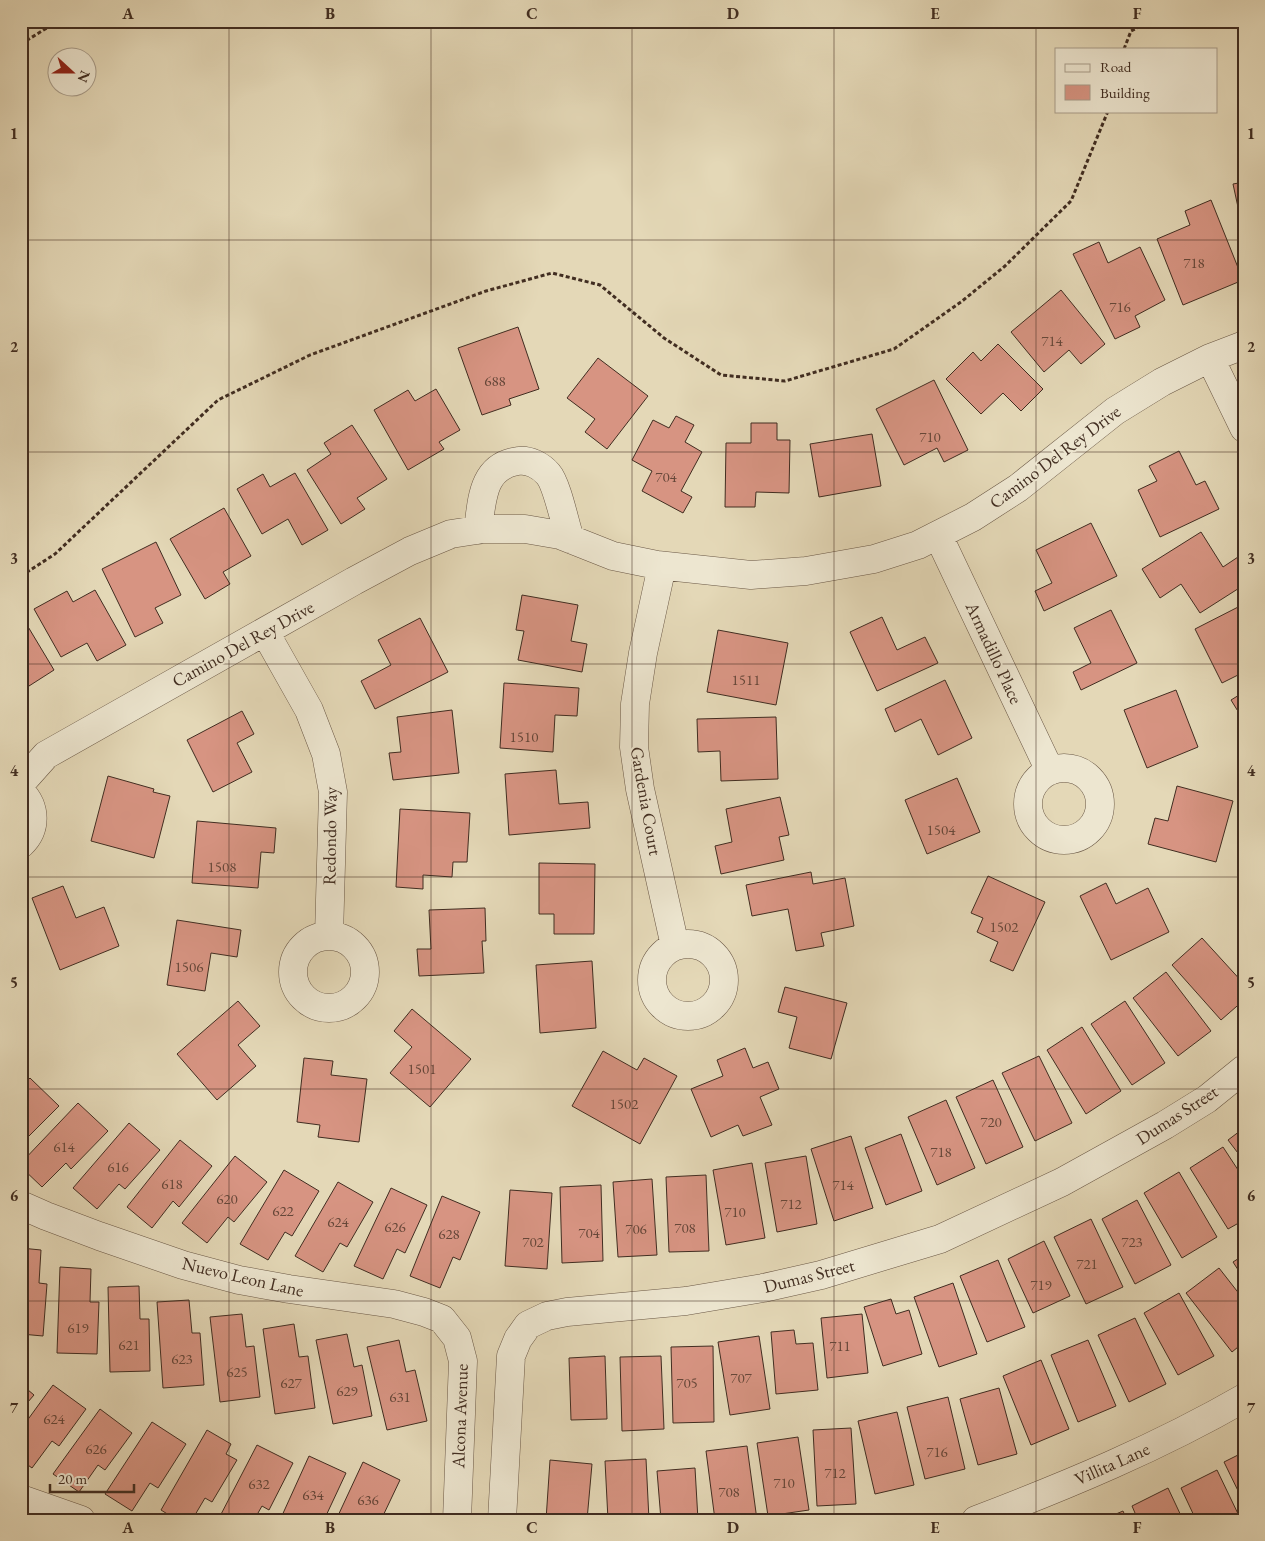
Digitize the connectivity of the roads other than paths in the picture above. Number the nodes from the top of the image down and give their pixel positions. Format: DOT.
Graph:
graph roads {
  1 [pos="1244,345"];
  2 [pos="1210,358"];
  3 [pos="1244,428"];
  4 [pos="478,530"];
  5 [pos="938,535"];
  6 [pos="570,539"];
  7 [pos="662,566"];
  8 [pos="265,632"];
  9 [pos="1050,771"];
  10 [pos="21,783"];
  11 [pos="21,792"];
  12 [pos="21,844"];
  13 [pos="329,936"];
  14 [pos="675,946"];
  15 [pos="1244,1069"];
  16 [pos="21,1205"];
  17 [pos="442,1319"];
  18 [pos="1244,1398"];
  19 [pos="21,1500"];
  20 [pos="81,1520"];
  21 [pos="456,1520"];
  22 [pos="502,1520"];
  23 [pos="976,1520"];
  1 -- 2 [label="street, Camino Del Rey Drive"];
  2 -- 3 [label="street"];
  2 -- 5 [label="street, Camino Del Rey Drive"];
  4 -- 6 [label="street, Camino Del Rey Drive"];
  4 -- 6 [label="street"];
  4 -- 8 [label="street, Camino Del Rey Drive"];
  5 -- 7 [label="street, Camino Del Rey Drive"];
  5 -- 9 [label="street, Armadillo Place"];
  6 -- 7 [label="street, Camino Del Rey Drive"];
  7 -- 14 [label="street, Gardenia Court"];
  8 -- 10 [label="street, Camino Del Rey Drive"];
  8 -- 13 [label="street, Redondo Way"];
  11 -- 12 [label="street"];
  15 -- 22 [label="street, Dumas Street"];
  16 -- 17 [label="street, Nuevo Leon Lane"];
  17 -- 21 [label="street, Alcona Avenue"];
  18 -- 23 [label="street, Villita Lane"];
  19 -- 20 [label="street"];
}
